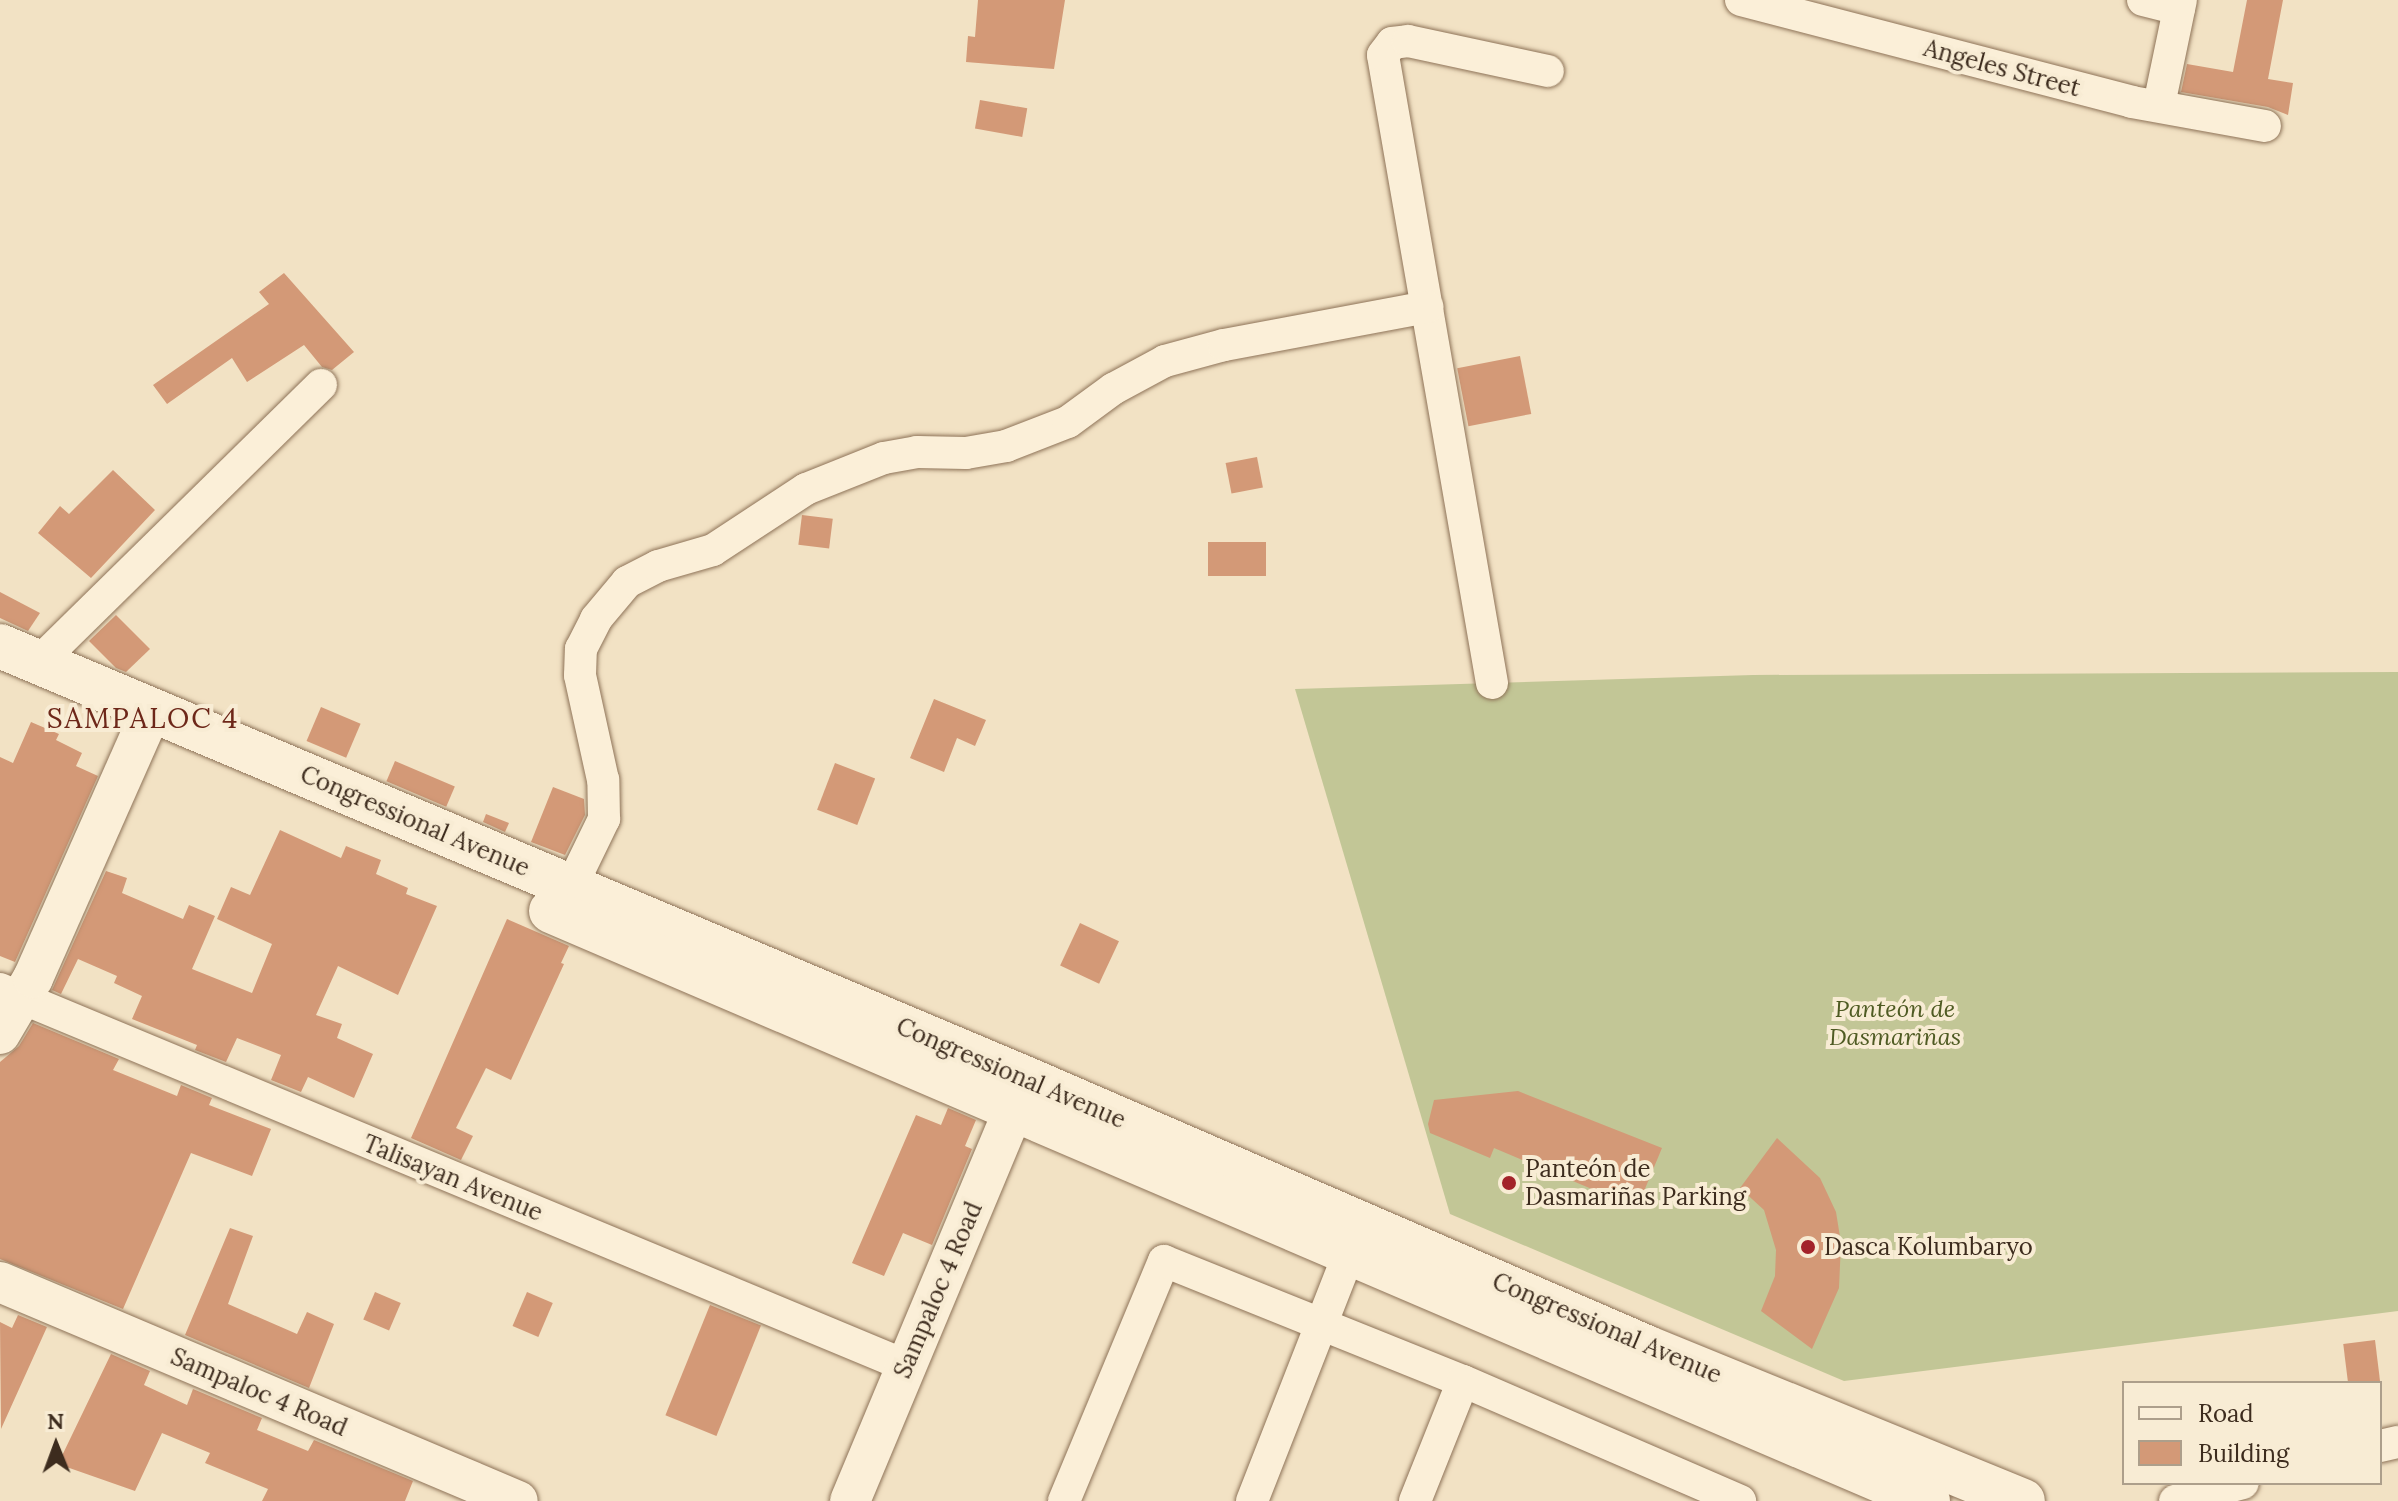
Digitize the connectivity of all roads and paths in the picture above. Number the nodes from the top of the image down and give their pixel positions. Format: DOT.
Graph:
graph roads {
  1 [pos="1741,0"];
  2 [pos="2143,0"];
  3 [pos="2180,4"];
  4 [pos="1548,71"];
  5 [pos="2159,105"];
  6 [pos="2265,126"];
  7 [pos="1427,307"];
  8 [pos="321,385"];
  9 [pos="0,646"];
  10 [pos="40,661"];
  11 [pos="0,677"];
  12 [pos="1492,683"];
  13 [pos="146,723"];
  14 [pos="571,887"];
  15 [pos="10,994"];
  16 [pos="0,1034"];
  17 [pos="1020,1094"];
  18 [pos="1349,1253"];
  19 [pos="0,1282"];
  20 [pos="1324,1325"];
  21 [pos="907,1366"];
  22 [pos="1463,1381"];
  23 [pos="2235,1485"];
  24 [pos="518,1501"];
  25 [pos="850,1501"];
  26 [pos="1064,1501"];
  27 [pos="1252,1501"];
  28 [pos="1415,1501"];
  29 [pos="1740,1501"];
  30 [pos="1928,1501"];
  31 [pos="2023,1501"];
  32 [pos="2175,1501"];
  1 -- 5 [label="street, Angeles Street"];
  2 -- 3 [label="street"];
  3 -- 5 [label="street"];
  4 -- 7 [label="street"];
  5 -- 6 [label="street, Angeles Street"];
  7 -- 12 [label="street"];
  7 -- 14 [label="street"];
  8 -- 10 [label="street"];
  9 -- 10 [label="main road, Congressional Avenue"];
  10 -- 13 [label="main road, Congressional Avenue"];
  11 -- 13 [label="main road, Congressional Avenue"];
  13 -- 14 [label="main road, Congressional Avenue"];
  13 -- 15 [label="street"];
  13 -- 17 [label="main road, Congressional Avenue"];
  14 -- 17 [label="main road, Congressional Avenue"];
  15 -- 16 [label="street"];
  15 -- 21 [label="street, Talisayan Avenue"];
  17 -- 18 [label="main road, Congressional Avenue"];
  17 -- 21 [label="street, Sampaloc 4 Road"];
  17 -- 31 [label="main road, Congressional Avenue"];
  18 -- 20 [label="street"];
  18 -- 30 [label="main road, Congressional Avenue"];
  19 -- 24 [label="street, Sampaloc 4 Road"];
  20 -- 22 [label="street"];
  20 -- 26 [label="street"];
  20 -- 27 [label="street"];
  21 -- 25 [label="street, Sampaloc 4 Road"];
  22 -- 28 [label="street"];
  22 -- 29 [label="street"];
  23 -- 32 [label="street"];
}
